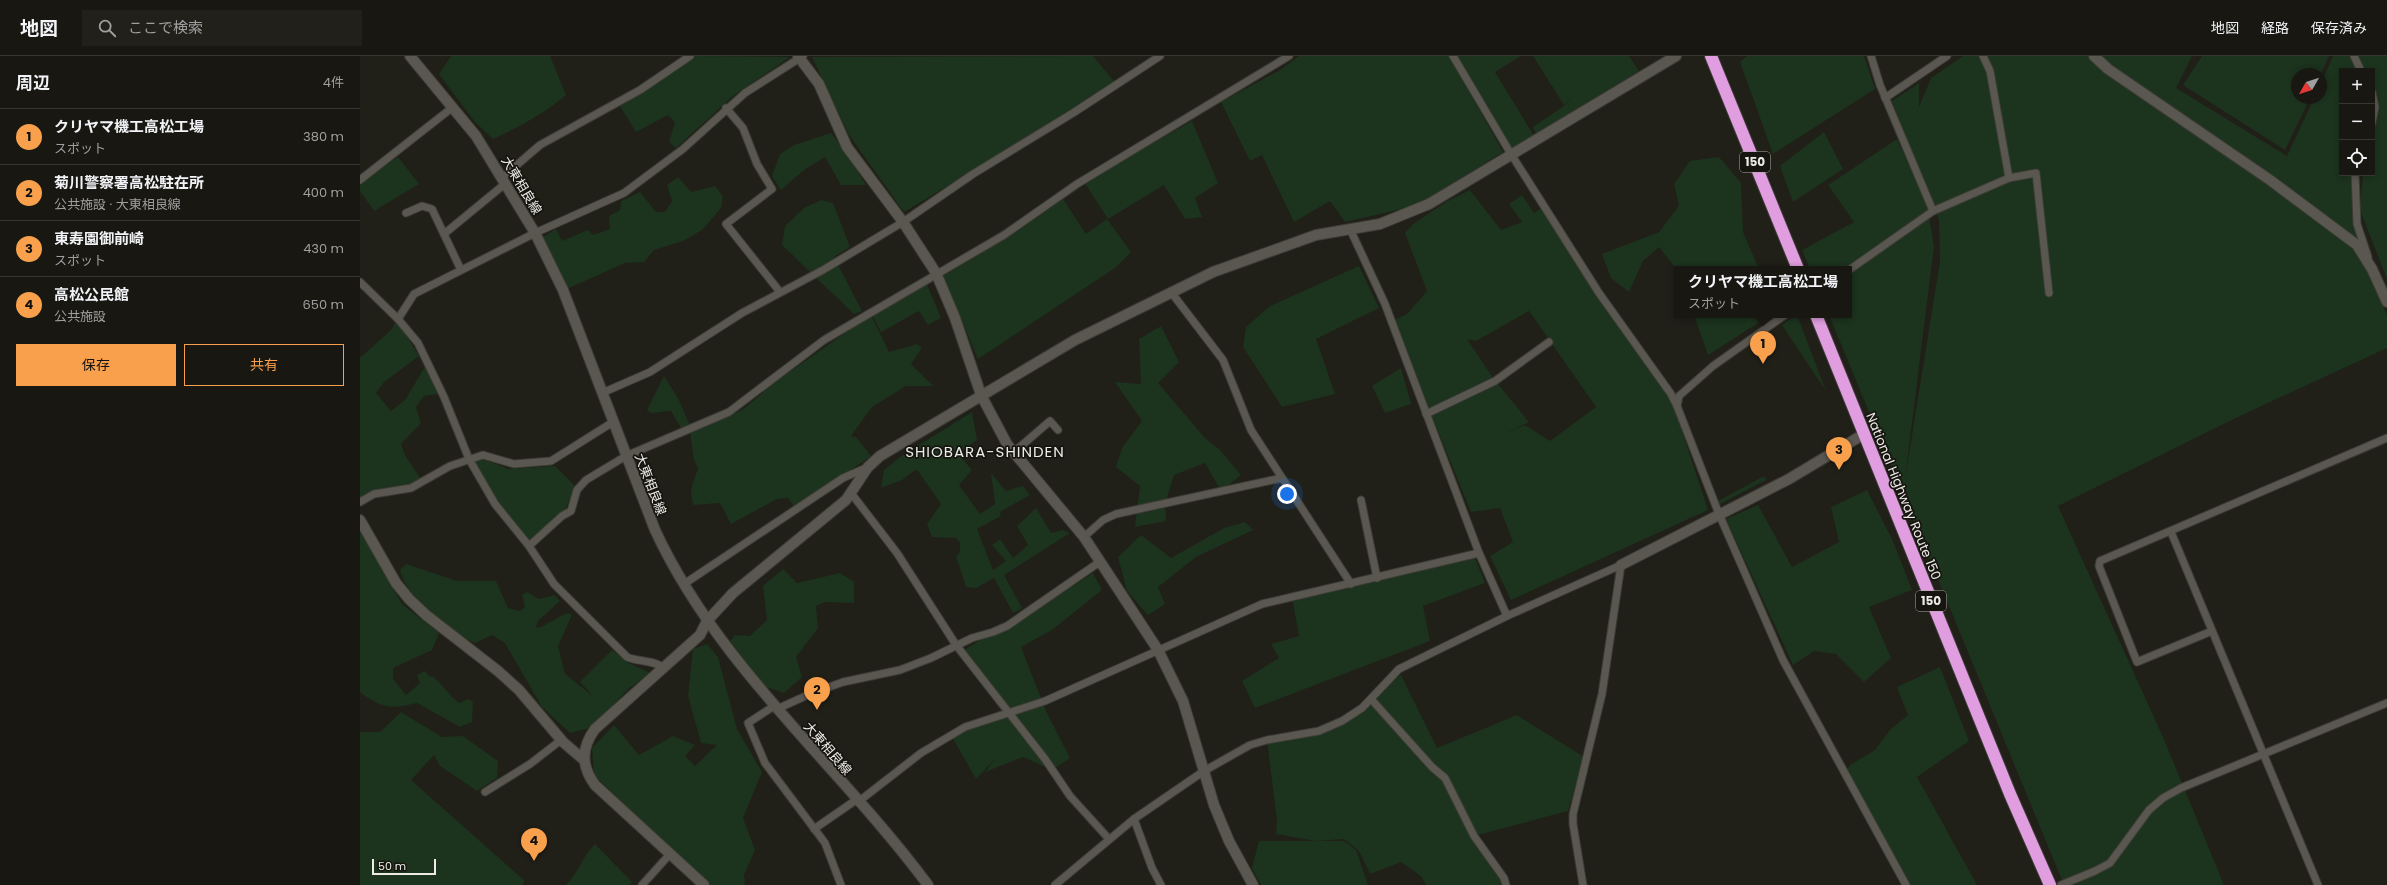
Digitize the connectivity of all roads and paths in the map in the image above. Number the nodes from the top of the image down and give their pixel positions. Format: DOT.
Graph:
graph roads {
  1 [pos="410,56"];
  2 [pos="690,56"];
  3 [pos="1160,56"];
  4 [pos="1289,56"];
  5 [pos="1453,56"];
  6 [pos="1676,56"];
  7 [pos="1711,56"];
  8 [pos="1871,56"];
  9 [pos="1947,56"];
  10 [pos="1983,56"];
  11 [pos="2094,56"];
  12 [pos="2354,56"];
  13 [pos="800,57"];
  14 [pos="2360,68"];
  15 [pos="1885,98"];
  16 [pos="453,107"];
  17 [pos="726,108"];
  18 [pos="1511,154"];
  19 [pos="2355,176"];
  20 [pos="2009,178"];
  21 [pos="360,180"];
  22 [pos="504,180"];
  23 [pos="1933,211"];
  24 [pos="406,213"];
  25 [pos="903,222"];
  26 [pos="1350,229"];
  27 [pos="535,232"];
  28 [pos="444,234"];
  29 [pos="1797,266"];
  30 [pos="1852,268"];
  31 [pos="2372,269"];
  32 [pos="461,270"];
  33 [pos="936,274"];
  34 [pos="360,282"];
  35 [pos="780,292"];
  36 [pos="1171,292"];
  37 [pos="2049,293"];
  38 [pos="2387,302"];
  39 [pos="1781,318"];
  40 [pos="1817,318"];
  41 [pos="398,319"];
  42 [pos="1549,342"];
  43 [pos="602,393"];
  44 [pos="981,395"];
  45 [pos="1677,406"];
  46 [pos="1426,414"];
  47 [pos="613,422"];
  48 [pos="1058,430"];
  49 [pos="1864,434"];
  50 [pos="2387,438"];
  51 [pos="1014,452"];
  52 [pos="626,456"];
  53 [pos="469,459"];
  54 [pos="868,467"];
  55 [pos="1282,478"];
  56 [pos="850,493"];
  57 [pos="1361,500"];
  58 [pos="360,502"];
  59 [pos="1719,514"];
  60 [pos="360,520"];
  61 [pos="2171,532"];
  62 [pos="1084,537"];
  63 [pos="529,546"];
  64 [pos="1479,553"];
  65 [pos="1101,561"];
  66 [pos="1621,565"];
  67 [pos="1377,578"];
  68 [pos="684,584"];
  69 [pos="1351,584"];
  70 [pos="1507,616"];
  71 [pos="707,621"];
  72 [pos="2212,630"];
  73 [pos="956,646"];
  74 [pos="1158,650"];
  75 [pos="663,668"];
  76 [pos="1371,698"];
  77 [pos="2387,703"];
  78 [pos="776,708"];
  79 [pos="1009,713"];
  80 [pos="561,740"];
  81 [pos="2264,755"];
  82 [pos="584,760"];
  83 [pos="1204,771"];
  84 [pos="485,792"];
  85 [pos="857,801"];
  86 [pos="1134,819"];
  87 [pos="814,829"];
  88 [pos="1109,839"];
  89 [pos="670,854"];
  90 [pos="927,884"];
  91 [pos="642,885"];
  92 [pos="704,885"];
  93 [pos="841,885"];
  94 [pos="1055,885"];
  95 [pos="1161,885"];
  96 [pos="1253,885"];
  97 [pos="1506,885"];
  98 [pos="1583,885"];
  99 [pos="1906,885"];
  100 [pos="2050,885"];
  101 [pos="2061,885"];
  102 [pos="2318,885"];
  1 -- 16 [label="street, 大東相良線"];
  2 -- 22 [label="street"];
  3 -- 25 [label="street"];
  4 -- 33 [label="street"];
  5 -- 18 [label="street"];
  6 -- 18 [label="street"];
  7 -- 29 [label="highway, 150"];
  8 -- 15 [label="street"];
  9 -- 15 [label="street"];
  10 -- 20 [label="street"];
  11 -- 31 [label="street"];
  12 -- 14 [label="street"];
  13 -- 17 [label="street"];
  13 -- 25 [label="street"];
  15 -- 23 [label="street"];
  16 -- 21 [label="street"];
  16 -- 22 [label="street, 大東相良線"];
  17 -- 27 [label="street"];
  17 -- 35 [label="street"];
  18 -- 26 [label="street"];
  18 -- 45 [label="street"];
  19 -- 31 [label="street"];
  20 -- 23 [label="street"];
  20 -- 37 [label="street"];
  22 -- 27 [label="street, 大東相良線"];
  22 -- 28 [label="street"];
  23 -- 30 [label="street"];
  24 -- 28 [label="street"];
  25 -- 33 [label="street"];
  25 -- 35 [label="street"];
  26 -- 36 [label="street"];
  26 -- 46 [label="street"];
  27 -- 32 [label="street"];
  27 -- 43 [label="street, 大東相良線"];
  28 -- 32 [label="street"];
  31 -- 38 [label="street"];
  32 -- 41 [label="street"];
  33 -- 44 [label="street"];
  33 -- 52 [label="street"];
  34 -- 41 [label="street"];
  35 -- 43 [label="street"];
  36 -- 44 [label="street"];
  36 -- 55 [label="street"];
  39 -- 45 [label="street"];
  40 -- 49 [label="highway, National Highway Route 150 / 150"];
  41 -- 53 [label="street"];
  42 -- 46 [label="street"];
  43 -- 47 [label="street, 大東相良線"];
  44 -- 51 [label="street"];
  44 -- 54 [label="street"];
  45 -- 59 [label="street"];
  46 -- 64 [label="street"];
  47 -- 52 [label="street, 大東相良線"];
  47 -- 53 [label="street"];
  48 -- 51 [label="street"];
  49 -- 59 [label="street"];
  49 -- 100 [label="highway, National Highway Route 150 / 150"];
  50 -- 61 [label="street"];
  51 -- 62 [label="street"];
  52 -- 63 [label="street"];
  52 -- 68 [label="street, 大東相良線"];
  53 -- 58 [label="street"];
  53 -- 63 [label="street"];
  54 -- 56 [label="street"];
  54 -- 68 [label="street"];
  55 -- 62 [label="street"];
  55 -- 69 [label="street"];
  56 -- 71 [label="street"];
  56 -- 73 [label="street"];
  57 -- 67 [label="street"];
  59 -- 66 [label="street"];
  59 -- 99 [label="street"];
  60 -- 80 [label="street"];
  61 -- 72 [label="street"];
  61 -- 72 [label="street"];
  62 -- 65 [label="street"];
  63 -- 75 [label="street"];
  64 -- 67 [label="street"];
  64 -- 70 [label="street"];
  65 -- 73 [label="street"];
  65 -- 74 [label="street"];
  66 -- 70 [label="street"];
  66 -- 98 [label="street"];
  67 -- 69 [label="street"];
  68 -- 71 [label="street, 大東相良線"];
  69 -- 74 [label="street"];
  70 -- 76 [label="street"];
  71 -- 75 [label="street"];
  71 -- 78 [label="street, 大東相良線"];
  72 -- 81 [label="street"];
  73 -- 78 [label="street"];
  73 -- 79 [label="street"];
  74 -- 79 [label="street"];
  74 -- 83 [label="street"];
  75 -- 82 [label="street"];
  76 -- 83 [label="street"];
  76 -- 97 [label="street"];
  77 -- 81 [label="street"];
  78 -- 85 [label="street, 大東相良線"];
  78 -- 87 [label="street"];
  79 -- 85 [label="street"];
  79 -- 88 [label="street"];
  80 -- 82 [label="street"];
  80 -- 84 [label="street"];
  81 -- 101 [label="street"];
  81 -- 102 [label="street"];
  82 -- 89 [label="street"];
  83 -- 86 [label="street"];
  83 -- 96 [label="street"];
  85 -- 87 [label="street"];
  85 -- 90 [label="street, 大東相良線"];
  86 -- 88 [label="street"];
  86 -- 95 [label="street"];
  87 -- 93 [label="street"];
  88 -- 94 [label="street"];
  89 -- 91 [label="street"];
  89 -- 92 [label="street"];
}
